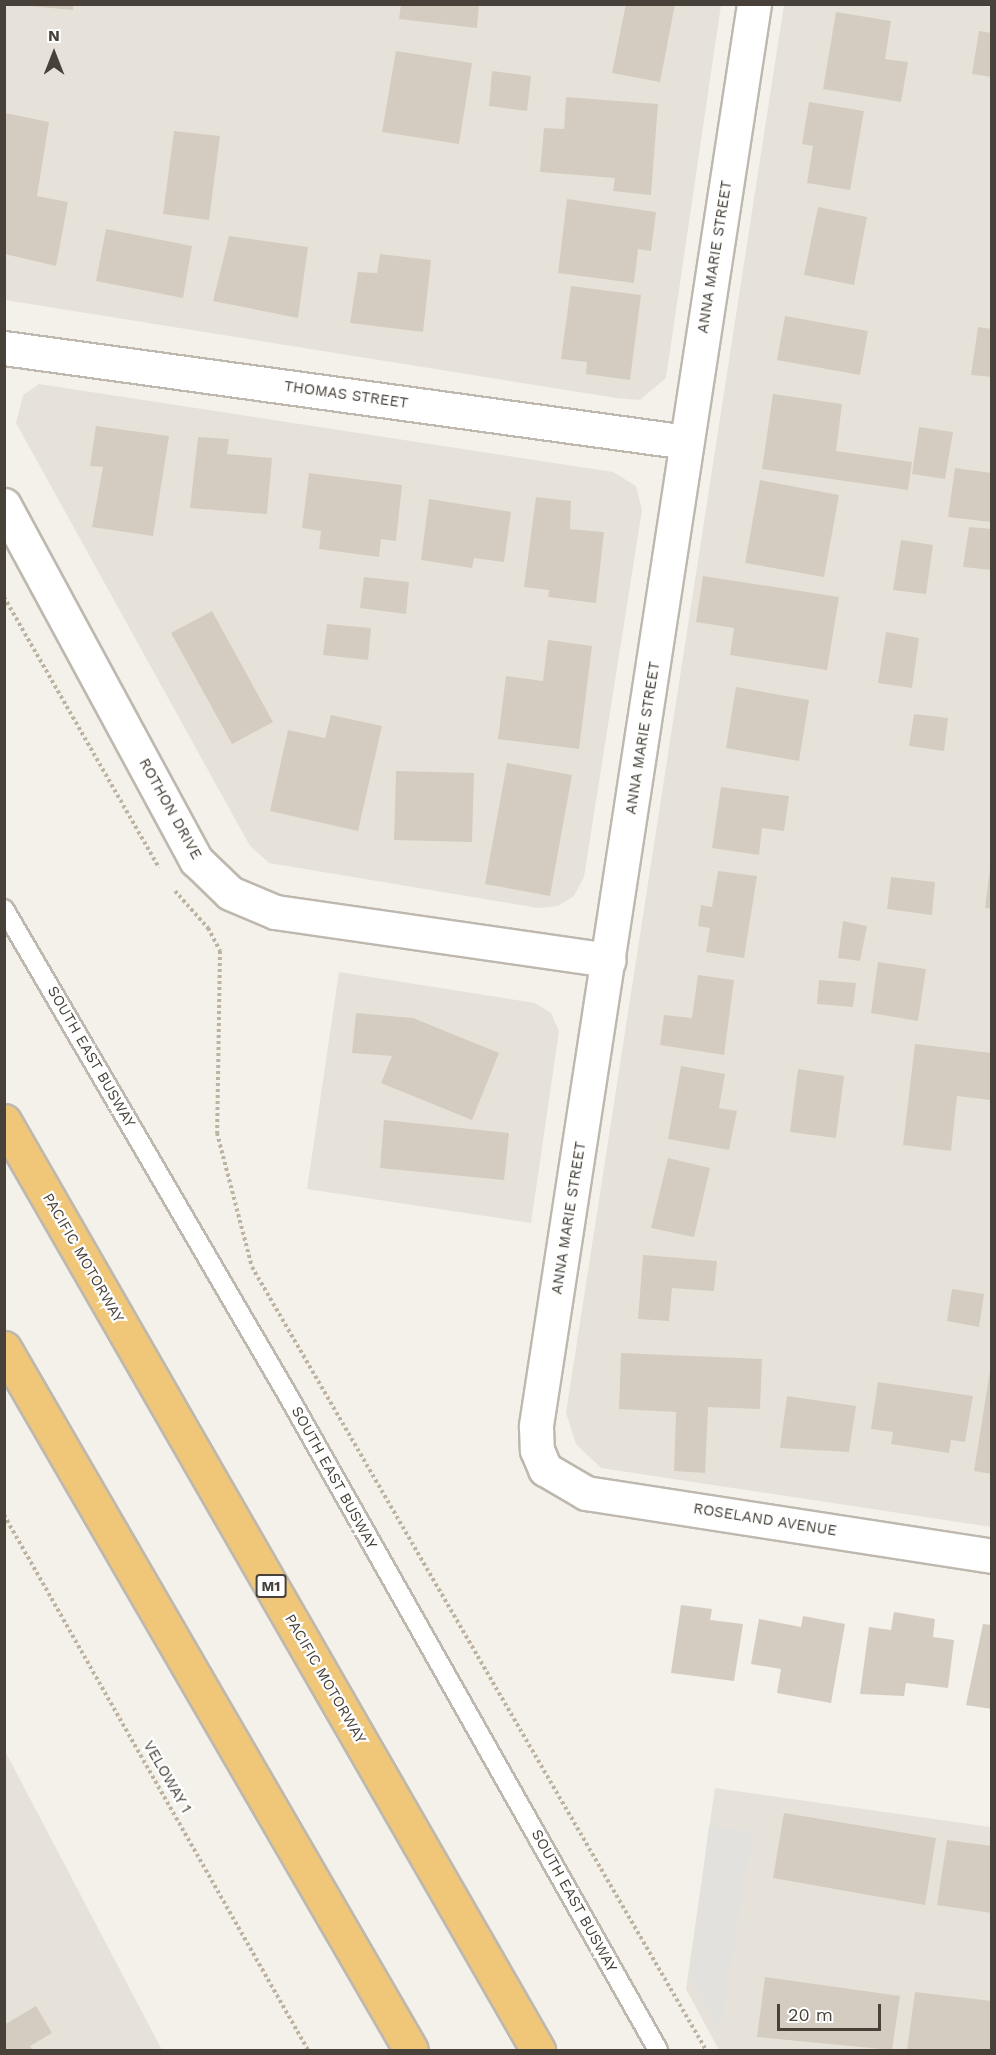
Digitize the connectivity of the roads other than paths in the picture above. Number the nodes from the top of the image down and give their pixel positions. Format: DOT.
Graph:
graph roads {
  1 [pos="754,4"];
  2 [pos="4,348"];
  3 [pos="687,442"];
  4 [pos="4,505"];
  5 [pos="4,909"];
  6 [pos="609,960"];
  7 [pos="4,1121"];
  8 [pos="4,1348"];
  9 [pos="545,1469"];
  10 [pos="992,1556"];
  11 [pos="411,2050"];
  12 [pos="538,2050"];
  13 [pos="658,2050"];
  1 -- 3 [label="street, ANNA MARIE STREET"];
  2 -- 3 [label="street, THOMAS STREET"];
  3 -- 6 [label="street, ANNA MARIE STREET"];
  4 -- 6 [label="street, ROTHON DRIVE"];
  5 -- 13 [label="lane, SOUTH EAST BUSWAY"];
  6 -- 9 [label="street, ANNA MARIE STREET"];
  7 -- 12 [label="highway, PACIFIC MOTORWAY / M1"];
  8 -- 11 [label="highway"];
  9 -- 10 [label="street, ROSELAND AVENUE"];
}
